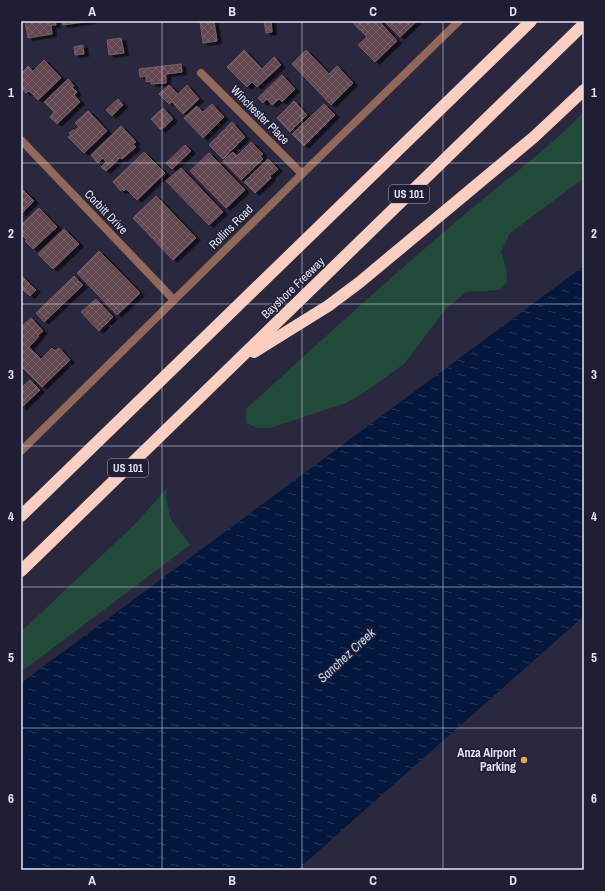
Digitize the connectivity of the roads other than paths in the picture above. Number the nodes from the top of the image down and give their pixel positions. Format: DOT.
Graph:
graph roads {
  1 [pos="531,21"];
  2 [pos="456,22"];
  3 [pos="584,24"];
  4 [pos="201,73"];
  5 [pos="584,90"];
  6 [pos="21,140"];
  7 [pos="302,174"];
  8 [pos="174,300"];
  9 [pos="234,364"];
  10 [pos="21,451"];
  11 [pos="21,516"];
  12 [pos="21,571"];
  1 -- 11 [label="highway"];
  2 -- 7 [label="street, Rollins Road"];
  3 -- 9 [label="highway, Bayshore Freeway / US 101"];
  4 -- 7 [label="street, Winchester Place"];
  5 -- 9 [label="highway"];
  6 -- 8 [label="street, Corbitt Drive"];
  7 -- 8 [label="street, Rollins Road"];
  8 -- 10 [label="street, Rollins Road"];
  9 -- 12 [label="highway, Bayshore Freeway / US 101"];
}
